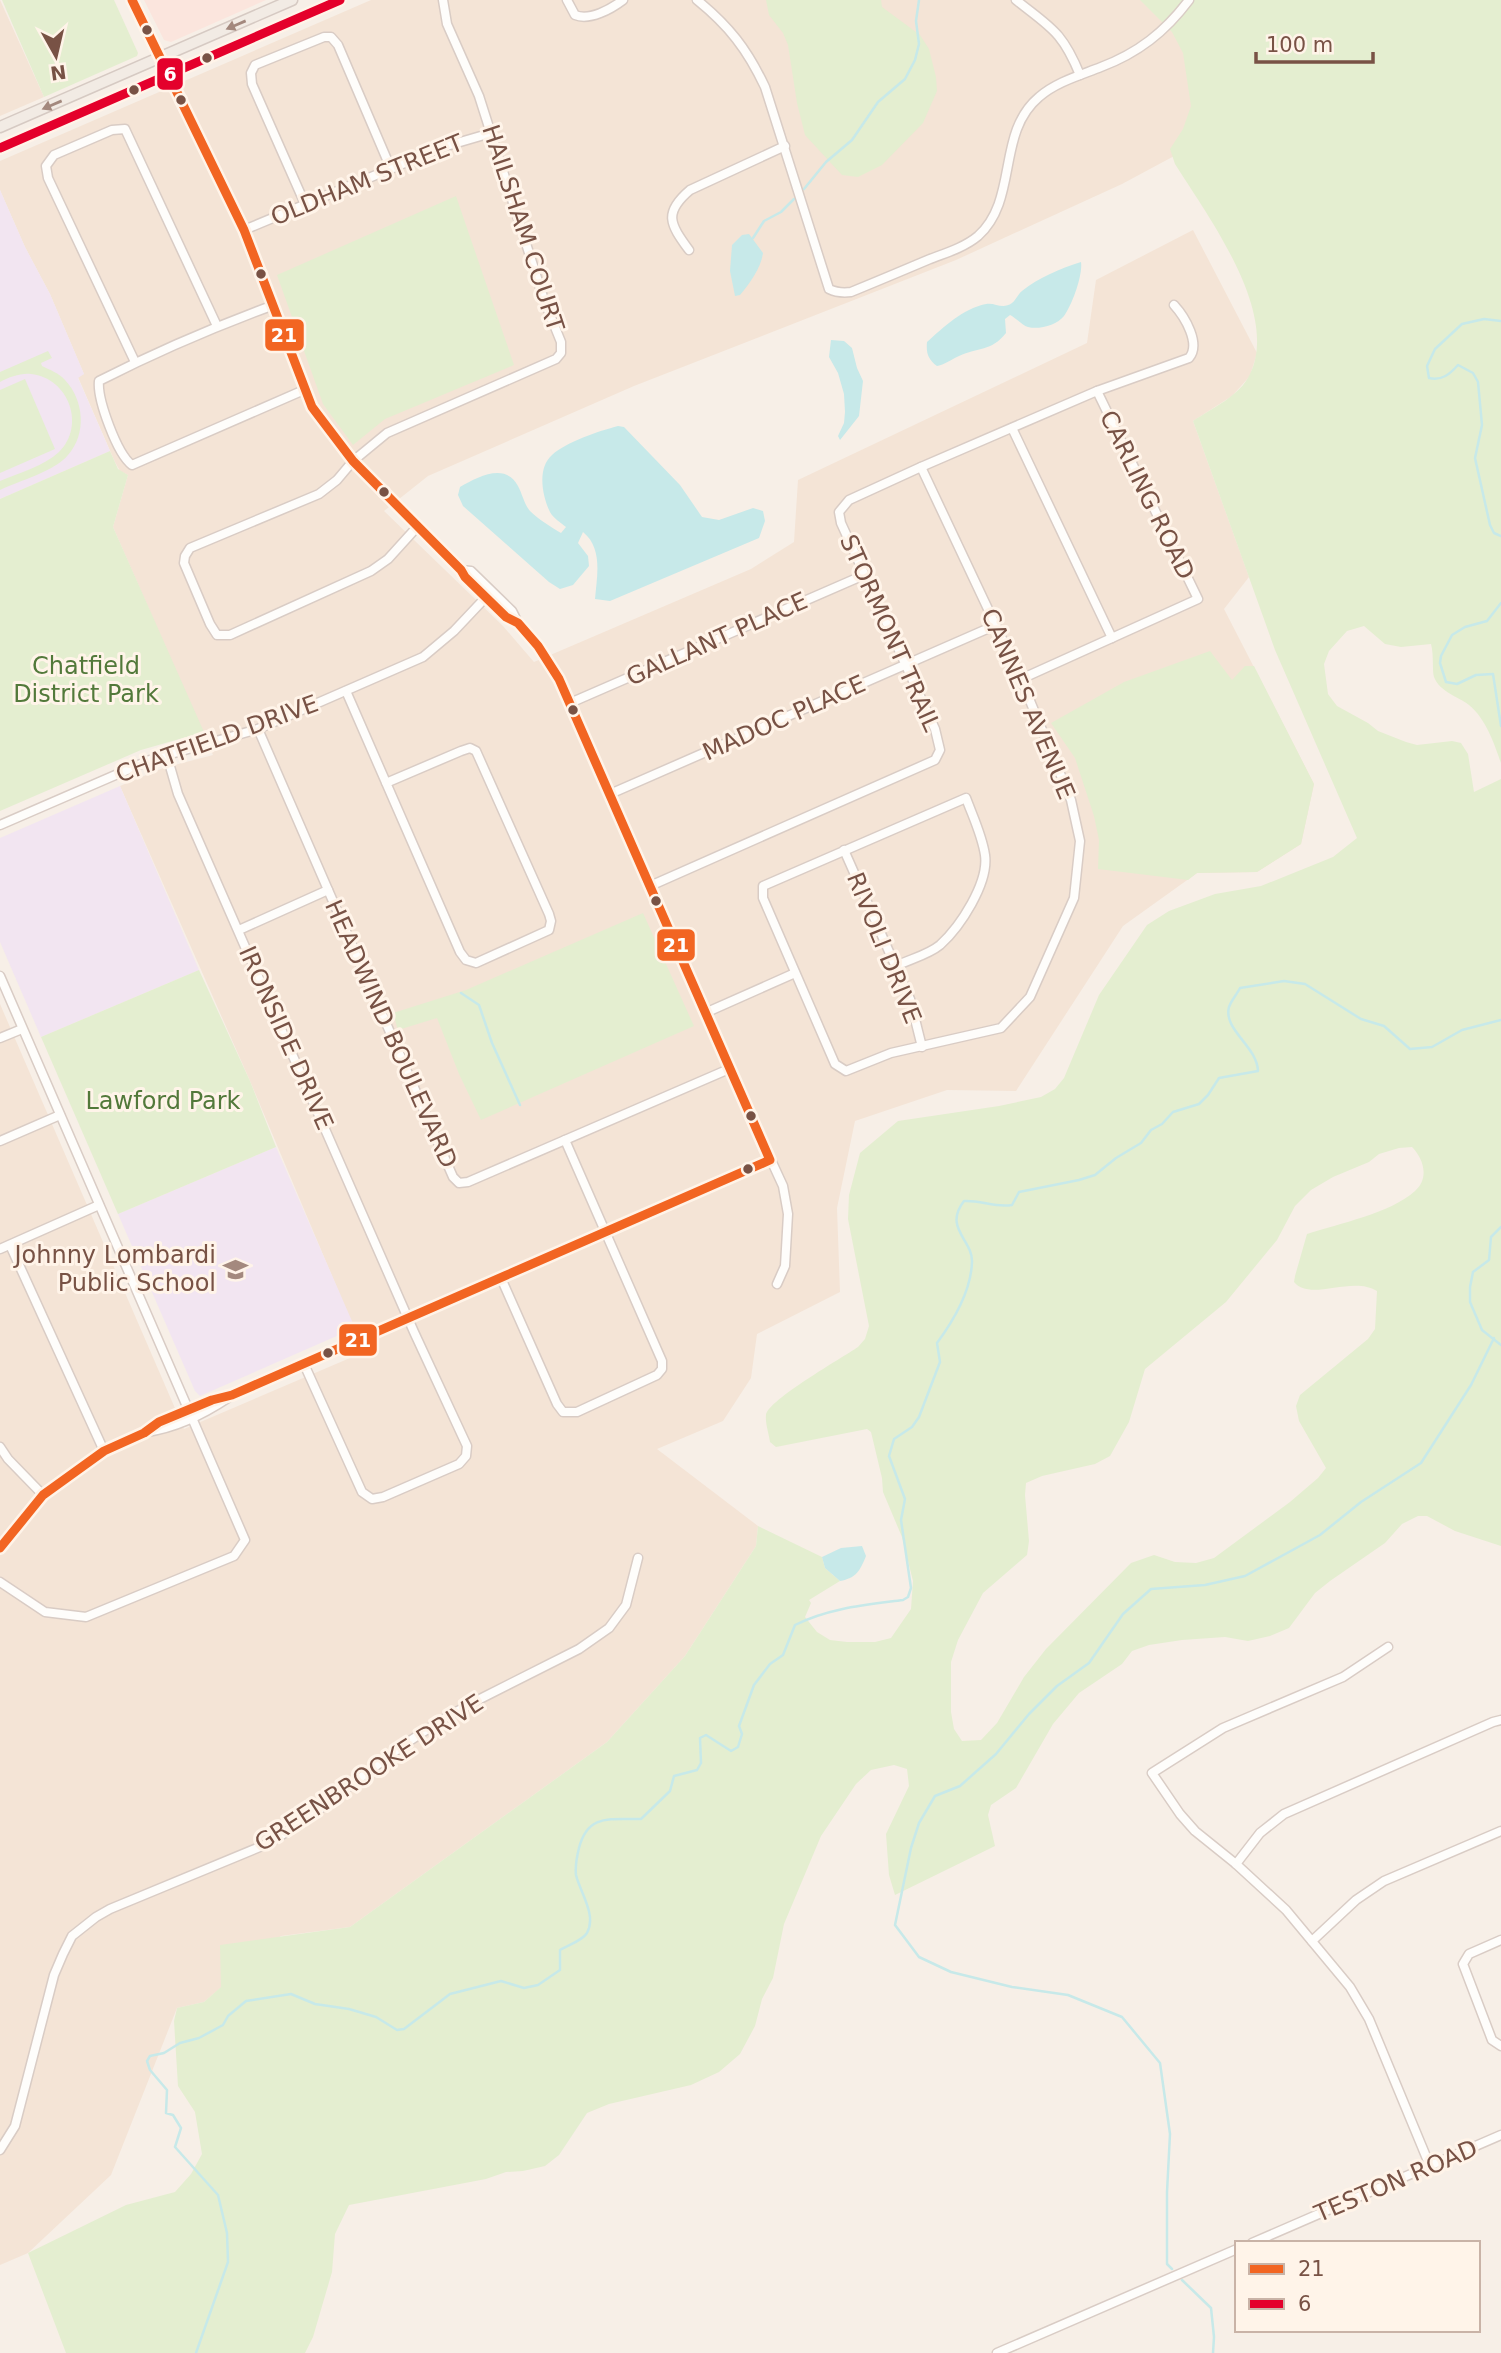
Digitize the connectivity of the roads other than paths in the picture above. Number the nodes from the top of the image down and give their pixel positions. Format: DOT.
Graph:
graph roads {
  1 [pos="132,0"];
  2 [pos="292,0"];
  3 [pos="340,0"];
  4 [pos="443,0"];
  5 [pos="567,0"];
  6 [pos="623,0"];
  7 [pos="696,0"];
  8 [pos="1016,0"];
  9 [pos="1189,0"];
  10 [pos="160,58"];
  11 [pos="167,75"];
  12 [pos="1080,75"];
  13 [pos="0,127"];
  14 [pos="492,132"];
  15 [pos="785,146"];
  16 [pos="0,148"];
  17 [pos="391,169"];
  18 [pos="305,204"];
  19 [pos="244,230"];
  20 [pos="690,250"];
  21 [pos="1174,305"];
  22 [pos="274,306"];
  23 [pos="217,326"];
  24 [pos="135,362"];
  25 [pos="304,390"];
  26 [pos="1097,391"];
  27 [pos="1012,428"];
  28 [pos="353,461"];
  29 [pos="921,467"];
  30 [pos="417,527"];
  31 [pos="864,575"];
  32 [pos="489,594"];
  33 [pos="996,625"];
  34 [pos="1112,638"];
  35 [pos="906,665"];
  36 [pos="1021,678"];
  37 [pos="346,691"];
  38 [pos="570,703"];
  39 [pos="258,729"];
  40 [pos="167,756"];
  41 [pos="386,783"];
  42 [pos="610,794"];
  43 [pos="0,825"];
  44 [pos="844,849"];
  45 [pos="650,886"];
  46 [pos="328,890"];
  47 [pos="239,930"];
  48 [pos="896,966"];
  49 [pos="795,973"];
  50 [pos="0,976"];
  51 [pos="705,1013"];
  52 [pos="22,1029"];
  53 [pos="0,1038"];
  54 [pos="922,1048"];
  55 [pos="729,1069"];
  56 [pos="60,1115"];
  57 [pos="565,1140"];
  58 [pos="0,1141"];
  59 [pos="770,1160"];
  60 [pos="99,1205"];
  61 [pos="605,1233"];
  62 [pos="10,1245"];
  63 [pos="0,1249"];
  64 [pos="501,1278"];
  65 [pos="777,1284"];
  66 [pos="408,1319"];
  67 [pos="304,1364"];
  68 [pos="191,1413"];
  69 [pos="0,1447"];
  70 [pos="104,1451"];
  71 [pos="43,1495"];
  72 [pos="0,1548"];
  73 [pos="638,1558"];
  74 [pos="0,1582"];
  75 [pos="1388,1647"];
  76 [pos="1501,1720"];
  77 [pos="1501,1830"];
  78 [pos="1236,1864"];
  79 [pos="1501,1940"];
  80 [pos="1312,1941"];
  81 [pos="1501,2046"];
  82 [pos="1501,2135"];
  83 [pos="0,2150"];
  84 [pos="1430,2166"];
  85 [pos="1257,2241"];
  86 [pos="1235,2250"];
  87 [pos="997,2353"];
  1 -- 10 [label="street"];
  2 -- 10 [label="main road, one-way"];
  3 -- 11 [label="main road"];
  4 -- 14 [label="street, HAILSHAM COURT"];
  5 -- 6 [label="street"];
  7 -- 15 [label="street"];
  8 -- 12 [label="street"];
  9 -- 12 [label="street"];
  10 -- 11 [label="street"];
  10 -- 13 [label="main road, one-way"];
  11 -- 16 [label="main road"];
  11 -- 19 [label="street"];
  12 -- 15 [label="street"];
  14 -- 17 [label="street, OLDHAM STREET"];
  14 -- 28 [label="street, HAILSHAM COURT"];
  15 -- 20 [label="street"];
  17 -- 18 [label="street, OLDHAM STREET"];
  17 -- 18 [label="street"];
  18 -- 19 [label="street, OLDHAM STREET"];
  19 -- 22 [label="street"];
  21 -- 26 [label="street, STORMONT TRAIL"];
  22 -- 23 [label="street"];
  22 -- 25 [label="street"];
  23 -- 24 [label="street"];
  23 -- 24 [label="street"];
  24 -- 25 [label="street"];
  25 -- 28 [label="street"];
  26 -- 27 [label="street, STORMONT TRAIL"];
  26 -- 34 [label="street, CARLING ROAD"];
  27 -- 29 [label="street, STORMONT TRAIL"];
  27 -- 34 [label="street"];
  28 -- 30 [label="street"];
  28 -- 30 [label="street"];
  29 -- 31 [label="street, STORMONT TRAIL"];
  29 -- 33 [label="street, CANNES AVENUE"];
  30 -- 32 [label="street"];
  31 -- 35 [label="street, STORMONT TRAIL"];
  31 -- 38 [label="street, GALLANT PLACE"];
  32 -- 37 [label="street, CHATFIELD DRIVE"];
  32 -- 38 [label="street"];
  33 -- 35 [label="street, MADOC PLACE"];
  33 -- 36 [label="street, CANNES AVENUE"];
  34 -- 36 [label="street"];
  35 -- 42 [label="street, MADOC PLACE"];
  35 -- 45 [label="street, STORMONT TRAIL"];
  36 -- 54 [label="street, CANNES AVENUE"];
  37 -- 39 [label="street, CHATFIELD DRIVE"];
  37 -- 41 [label="street"];
  38 -- 42 [label="street"];
  39 -- 40 [label="street, CHATFIELD DRIVE"];
  39 -- 46 [label="street, HEADWIND BOULEVARD"];
  40 -- 43 [label="street, CHATFIELD DRIVE"];
  40 -- 47 [label="street, IRONSIDE DRIVE"];
  41 -- 41 [label="street"];
  42 -- 45 [label="street"];
  44 -- 48 [label="street, RIVOLI DRIVE"];
  44 -- 48 [label="street"];
  44 -- 49 [label="street, CANNES AVENUE"];
  45 -- 51 [label="street"];
  46 -- 47 [label="street"];
  46 -- 57 [label="street, HEADWIND BOULEVARD"];
  47 -- 66 [label="street, IRONSIDE DRIVE"];
  48 -- 54 [label="street, RIVOLI DRIVE"];
  49 -- 51 [label="street"];
  49 -- 54 [label="street, CANNES AVENUE"];
  50 -- 52 [label="street"];
  51 -- 55 [label="street"];
  52 -- 53 [label="street"];
  52 -- 56 [label="street"];
  55 -- 57 [label="street, HEADWIND BOULEVARD"];
  55 -- 59 [label="street"];
  56 -- 58 [label="street"];
  56 -- 60 [label="street"];
  57 -- 61 [label="street"];
  59 -- 61 [label="street"];
  59 -- 65 [label="street"];
  60 -- 62 [label="street"];
  60 -- 68 [label="street"];
  61 -- 64 [label="street"];
  61 -- 64 [label="street"];
  62 -- 63 [label="street"];
  62 -- 70 [label="street"];
  64 -- 66 [label="street"];
  66 -- 67 [label="street"];
  66 -- 67 [label="street, IRONSIDE DRIVE"];
  67 -- 68 [label="street"];
  68 -- 70 [label="street"];
  68 -- 74 [label="street"];
  69 -- 71 [label="street"];
  70 -- 71 [label="street"];
  71 -- 72 [label="street"];
  73 -- 83 [label="street, GREENBROOKE DRIVE"];
  75 -- 78 [label="street"];
  76 -- 78 [label="street"];
  77 -- 80 [label="street"];
  78 -- 80 [label="street"];
  79 -- 81 [label="street"];
  80 -- 84 [label="street"];
  82 -- 84 [label="street, TESTON ROAD"];
  84 -- 85 [label="street, TESTON ROAD"];
  86 -- 87 [label="street"];
}
